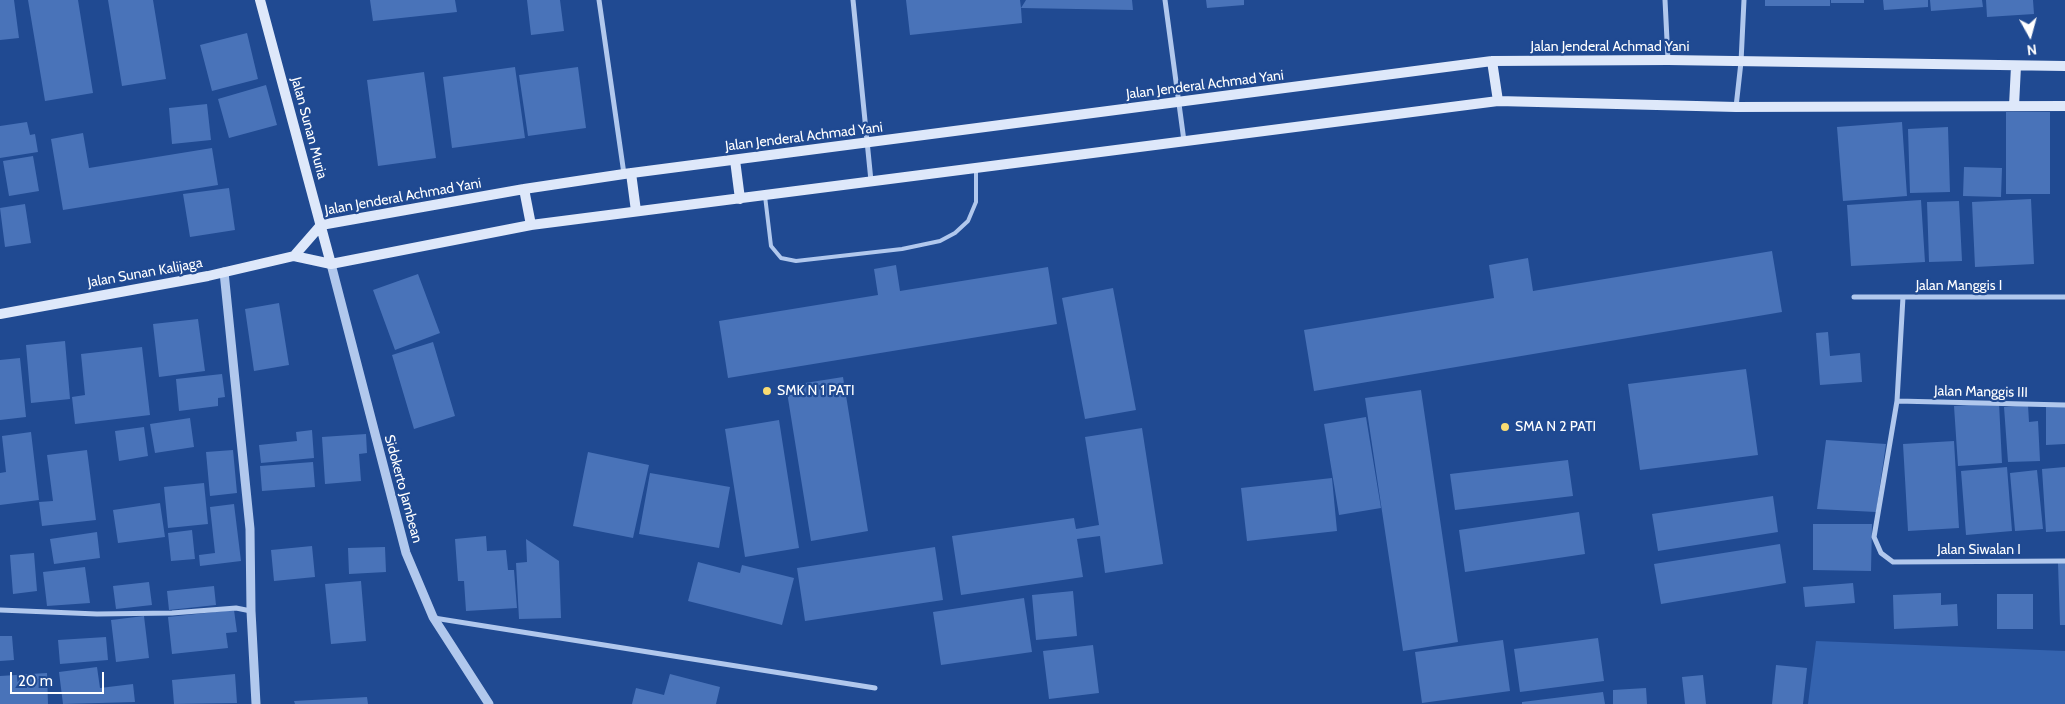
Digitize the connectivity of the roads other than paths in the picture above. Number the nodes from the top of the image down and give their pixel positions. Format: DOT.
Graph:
graph roads {
  1 [pos="260,0"];
  2 [pos="599,0"];
  3 [pos="853,0"];
  4 [pos="1165,0"];
  5 [pos="1665,0"];
  6 [pos="1744,0"];
  7 [pos="1668,60"];
  8 [pos="1492,61"];
  9 [pos="1741,62"];
  10 [pos="2016,66"];
  11 [pos="2065,66"];
  12 [pos="1498,100"];
  13 [pos="1179,102"];
  14 [pos="2014,106"];
  15 [pos="2065,106"];
  16 [pos="1736,107"];
  17 [pos="1184,141"];
  18 [pos="867,143"];
  19 [pos="735,160"];
  20 [pos="976,167"];
  21 [pos="628,173"];
  22 [pos="871,181"];
  23 [pos="524,189"];
  24 [pos="765,195"];
  25 [pos="740,199"];
  26 [pos="636,211"];
  27 [pos="531,224"];
  28 [pos="320,225"];
  29 [pos="294,256"];
  30 [pos="331,264"];
  31 [pos="224,272"];
  32 [pos="1854,297"];
  33 [pos="1903,297"];
  34 [pos="2065,297"];
  35 [pos="0,314"];
  36 [pos="1897,401"];
  37 [pos="2065,405"];
  38 [pos="2065,561"];
  39 [pos="0,610"];
  40 [pos="251,611"];
  41 [pos="433,617"];
  42 [pos="875,688"];
  43 [pos="256,704"];
  44 [pos="489,704"];
  1 -- 28 [label="main road, Jalan Sunan Muria"];
  2 -- 21 [label="street"];
  3 -- 18 [label="street"];
  4 -- 13 [label="street"];
  5 -- 7 [label="street"];
  6 -- 9 [label="street"];
  7 -- 8 [label="main road, Jalan Jenderal Achmad Yani"];
  7 -- 9 [label="main road, Jalan Jenderal Achmad Yani"];
  8 -- 12 [label="main road"];
  8 -- 13 [label="main road, Jalan Jenderal Achmad Yani"];
  9 -- 10 [label="main road, Jalan Jenderal Achmad Yani"];
  9 -- 16 [label="street"];
  10 -- 11 [label="main road, Jalan Jenderal Achmad Yani"];
  10 -- 14 [label="main road"];
  12 -- 16 [label="main road"];
  12 -- 17 [label="main road"];
  13 -- 17 [label="street"];
  13 -- 18 [label="main road, Jalan Jenderal Achmad Yani"];
  14 -- 15 [label="main road"];
  14 -- 16 [label="main road"];
  17 -- 20 [label="main road"];
  18 -- 19 [label="main road, Jalan Jenderal Achmad Yani"];
  18 -- 22 [label="street"];
  19 -- 21 [label="main road, Jalan Jenderal Achmad Yani"];
  19 -- 25 [label="main road"];
  20 -- 22 [label="main road"];
  20 -- 24 [label="lane"];
  21 -- 23 [label="main road, Jalan Jenderal Achmad Yani"];
  21 -- 26 [label="main road"];
  22 -- 24 [label="main road"];
  23 -- 27 [label="main road"];
  23 -- 28 [label="main road, Jalan Jenderal Achmad Yani"];
  24 -- 25 [label="main road"];
  25 -- 26 [label="main road"];
  26 -- 27 [label="main road"];
  27 -- 30 [label="main road"];
  28 -- 29 [label="main road, Jalan Jenderal Achmad Yani"];
  28 -- 30 [label="main road, Jalan Sunan Muria"];
  29 -- 30 [label="main road"];
  29 -- 31 [label="main road, Jalan Sunan Kalijaga"];
  30 -- 41 [label="street, Sidokerto Jambean"];
  31 -- 35 [label="main road, Jalan Sunan Kalijaga"];
  31 -- 40 [label="street"];
  32 -- 33 [label="street, Jalan Manggis I"];
  33 -- 34 [label="street, Jalan Manggis I"];
  33 -- 36 [label="street"];
  36 -- 37 [label="street, Jalan Manggis III"];
  36 -- 38 [label="street, Jalan Siwalan I"];
  39 -- 40 [label="street"];
  40 -- 43 [label="street"];
  41 -- 42 [label="street"];
  41 -- 44 [label="street, Sidokerto Jambean"];
}
